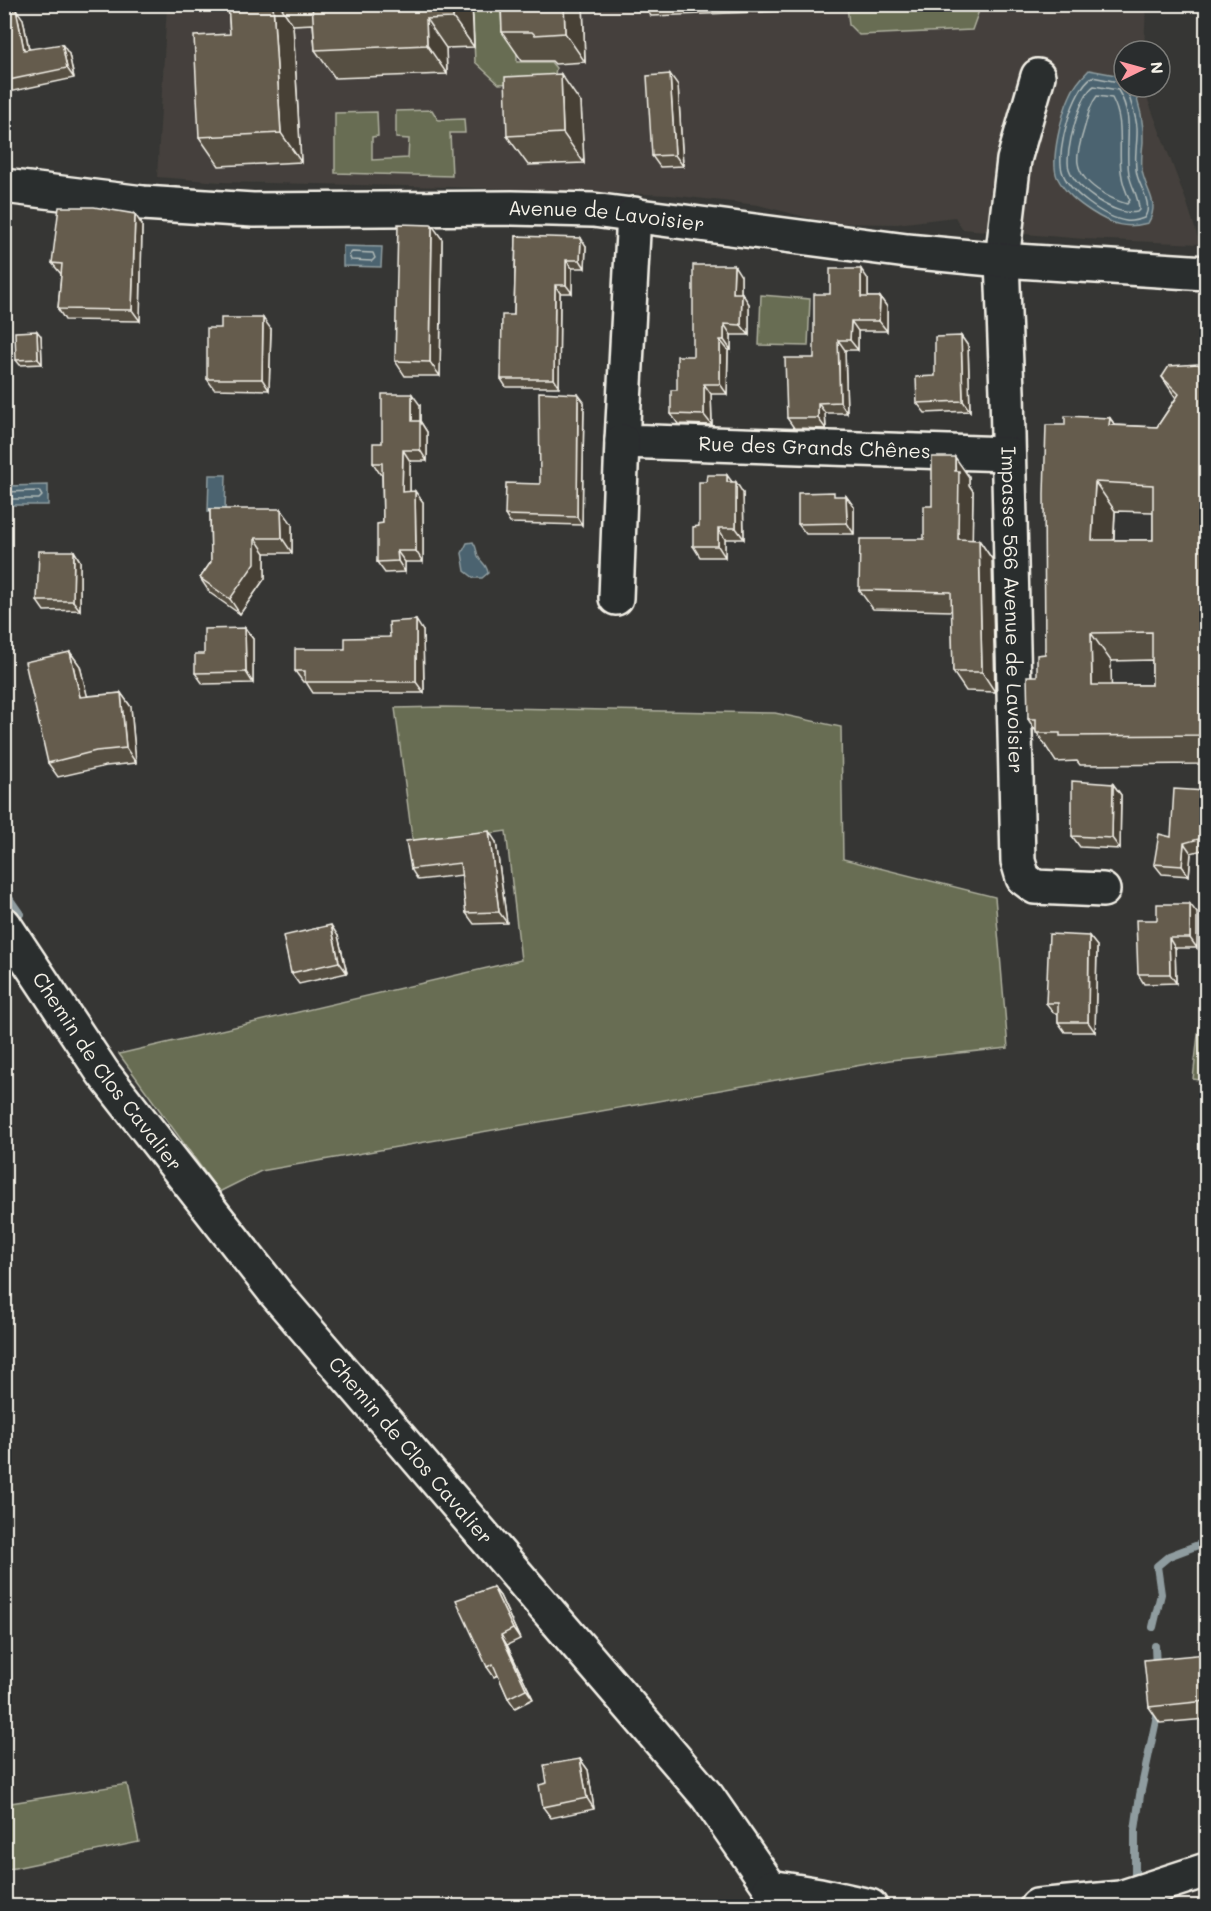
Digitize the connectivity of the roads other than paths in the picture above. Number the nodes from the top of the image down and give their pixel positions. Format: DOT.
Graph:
graph roads {
  1 [pos="1038,76"];
  2 [pos="4,186"];
  3 [pos="634,214"];
  4 [pos="1002,260"];
  5 [pos="1206,273"];
  6 [pos="622,441"];
  7 [pos="1008,454"];
  8 [pos="616,598"];
  9 [pos="1103,890"];
  10 [pos="4,924"];
  11 [pos="1206,1870"];
  12 [pos="775,1897"];
  13 [pos="870,1906"];
  14 [pos="1037,1906"];
  1 -- 4 [label="street, Impasse 566 Avenue de Lavoisier"];
  2 -- 3 [label="street, Avenue de Lavoisier"];
  3 -- 4 [label="street, Avenue de Lavoisier"];
  3 -- 6 [label="street"];
  4 -- 5 [label="street, Avenue de Lavoisier"];
  4 -- 7 [label="street, Impasse 566 Avenue de Lavoisier"];
  6 -- 7 [label="street, Rue des Grands Chênes"];
  6 -- 8 [label="street"];
  7 -- 9 [label="street, Impasse 566 Avenue de Lavoisier"];
  10 -- 12 [label="street, Chemin de Clos Cavalier"];
  11 -- 14 [label="street"];
  12 -- 13 [label="street, Chemin de Clos Cavalier"];
}
